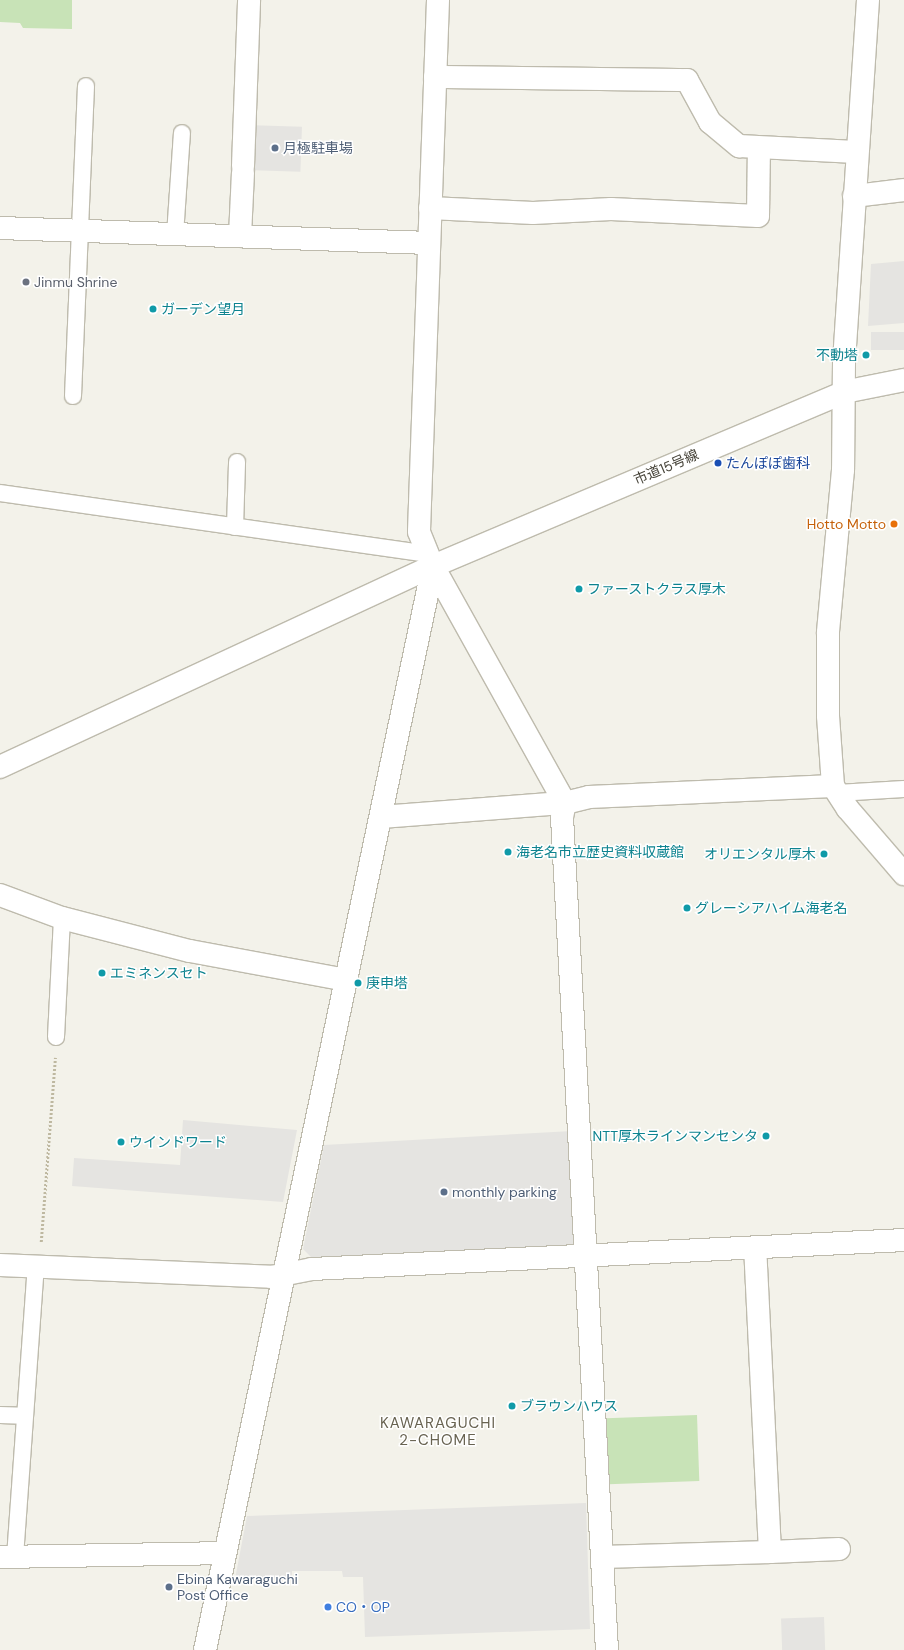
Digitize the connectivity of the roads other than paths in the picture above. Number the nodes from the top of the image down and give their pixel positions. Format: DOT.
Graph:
graph roads {
  1 [pos="249,0"];
  2 [pos="438,0"];
  3 [pos="868,0"];
  4 [pos="435,77"];
  5 [pos="86,86"];
  6 [pos="182,132"];
  7 [pos="759,148"];
  8 [pos="856,152"];
  9 [pos="904,190"];
  10 [pos="854,196"];
  11 [pos="430,208"];
  12 [pos="0,228"];
  13 [pos="78,231"];
  14 [pos="175,234"];
  15 [pos="240,236"];
  16 [pos="427,243"];
  17 [pos="904,380"];
  18 [pos="844,392"];
  19 [pos="73,396"];
  20 [pos="237,462"];
  21 [pos="0,493"];
  22 [pos="235,527"];
  23 [pos="430,560"];
  24 [pos="0,767"];
  25 [pos="835,789"];
  26 [pos="904,789"];
  27 [pos="565,803"];
  28 [pos="381,817"];
  29 [pos="904,874"];
  30 [pos="0,895"];
  31 [pos="62,918"];
  32 [pos="346,980"];
  33 [pos="56,1037"];
  34 [pos="904,1240"];
  35 [pos="755,1248"];
  36 [pos="585,1256"];
  37 [pos="0,1265"];
  38 [pos="36,1266"];
  39 [pos="284,1275"];
  40 [pos="0,1414"];
  41 [pos="23,1416"];
  42 [pos="839,1549"];
  43 [pos="770,1552"];
  44 [pos="226,1553"];
  45 [pos="8,1557"];
  46 [pos="602,1557"];
  47 [pos="205,1650"];
  48 [pos="607,1650"];
  1 -- 15 [label="street"];
  2 -- 4 [label="street"];
  3 -- 8 [label="street"];
  4 -- 7 [label="street"];
  4 -- 11 [label="street"];
  5 -- 13 [label="lane"];
  6 -- 14 [label="lane"];
  7 -- 8 [label="street"];
  7 -- 11 [label="street"];
  8 -- 10 [label="street"];
  9 -- 10 [label="street"];
  10 -- 18 [label="street"];
  11 -- 16 [label="street"];
  12 -- 13 [label="street"];
  13 -- 14 [label="street"];
  13 -- 19 [label="lane"];
  14 -- 15 [label="street"];
  15 -- 16 [label="street"];
  16 -- 23 [label="street"];
  17 -- 18 [label="street, 市道15号線"];
  18 -- 23 [label="street, 市道15号線"];
  18 -- 25 [label="street"];
  20 -- 22 [label="lane"];
  21 -- 22 [label="lane"];
  22 -- 23 [label="lane"];
  23 -- 24 [label="street, 市道15号線"];
  23 -- 27 [label="street"];
  23 -- 28 [label="street"];
  25 -- 26 [label="lane"];
  25 -- 27 [label="street"];
  25 -- 29 [label="street"];
  27 -- 28 [label="street"];
  27 -- 36 [label="street"];
  28 -- 32 [label="street"];
  30 -- 31 [label="street"];
  31 -- 32 [label="street"];
  31 -- 33 [label="lane"];
  32 -- 39 [label="street"];
  34 -- 35 [label="street"];
  35 -- 36 [label="street"];
  35 -- 43 [label="street"];
  36 -- 39 [label="street"];
  36 -- 46 [label="street"];
  37 -- 38 [label="street"];
  38 -- 39 [label="street"];
  38 -- 41 [label="lane"];
  39 -- 44 [label="street"];
  40 -- 41 [label="lane"];
  41 -- 45 [label="lane"];
  42 -- 43 [label="street"];
  43 -- 46 [label="street"];
  44 -- 45 [label="street"];
  44 -- 47 [label="street"];
  46 -- 48 [label="street"];
}
